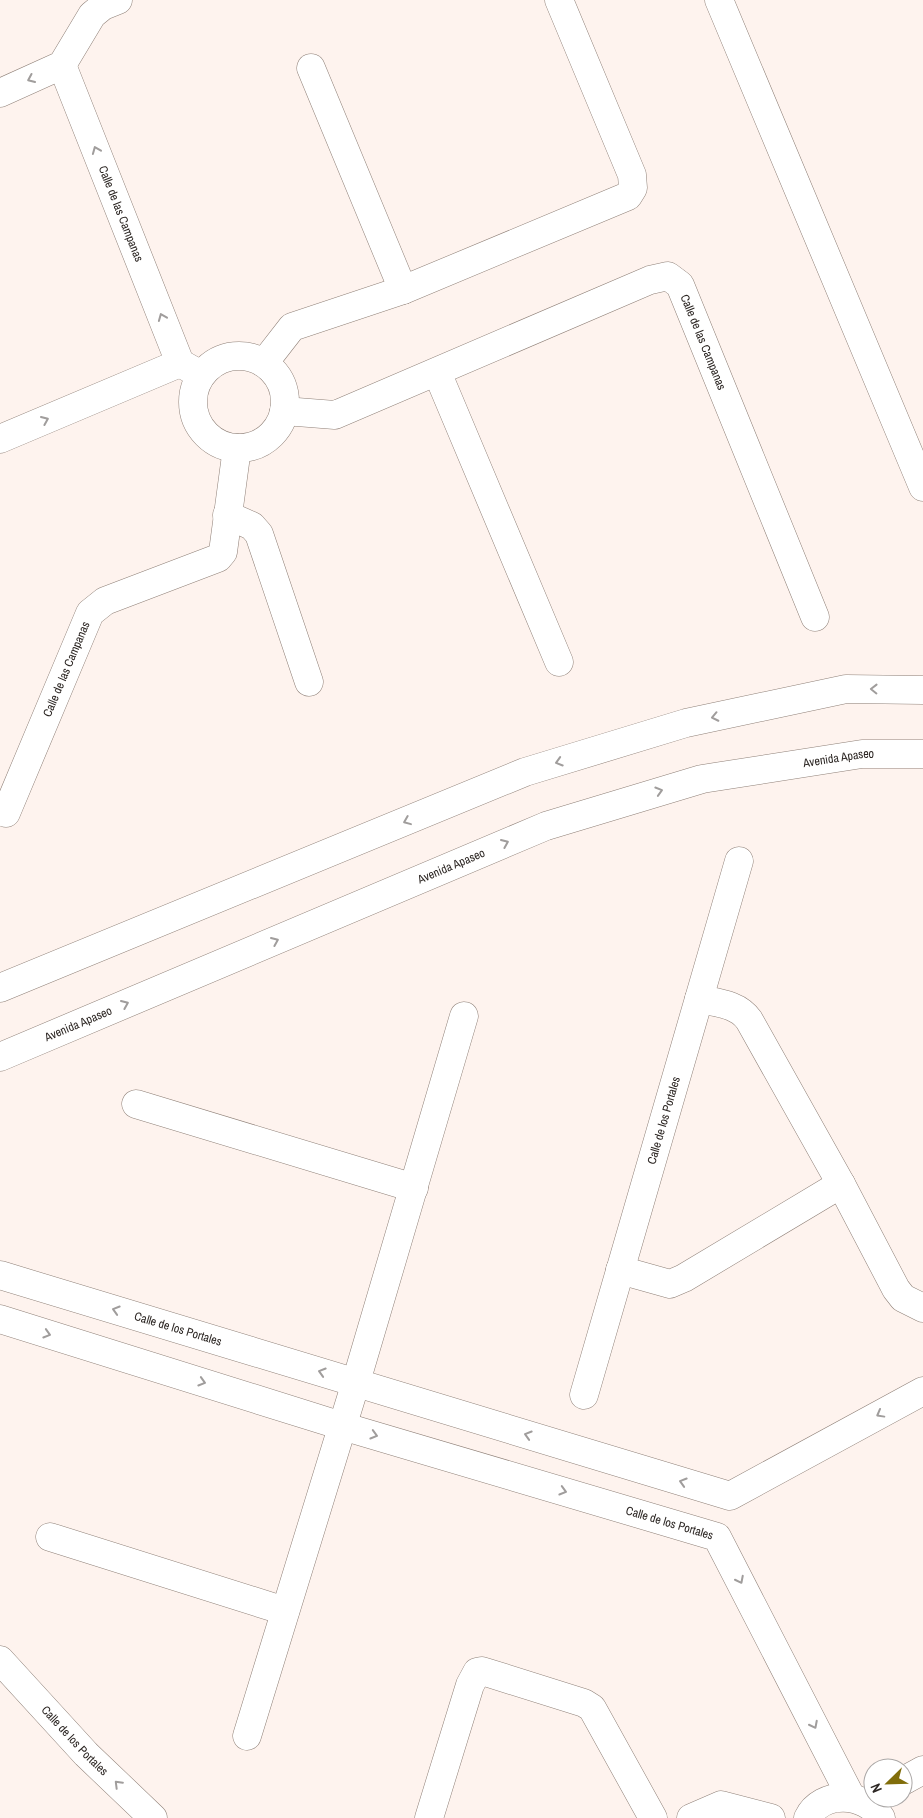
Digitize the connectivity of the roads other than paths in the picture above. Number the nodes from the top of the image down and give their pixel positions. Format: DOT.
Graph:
graph roads {
  1 [pos="118,0"];
  2 [pos="559,0"];
  3 [pos="719,0"];
  4 [pos="62,65"];
  5 [pos="311,68"];
  6 [pos="0,94"];
  7 [pos="403,290"];
  8 [pos="264,363"];
  9 [pos="191,369"];
  10 [pos="438,372"];
  11 [pos="284,410"];
  12 [pos="0,439"];
  13 [pos="237,448"];
  14 [pos="923,487"];
  15 [pos="227,515"];
  16 [pos="815,617"];
  17 [pos="559,662"];
  18 [pos="309,682"];
  19 [pos="923,690"];
  20 [pos="923,754"];
  21 [pos="6,813"];
  22 [pos="739,861"];
  23 [pos="0,988"];
  24 [pos="699,999"];
  25 [pos="464,1016"];
  26 [pos="0,1057"];
  27 [pos="136,1104"];
  28 [pos="841,1184"];
  29 [pos="414,1188"];
  30 [pos="620,1270"];
  31 [pos="0,1275"];
  32 [pos="923,1308"];
  33 [pos="0,1320"];
  34 [pos="356,1382"];
  35 [pos="923,1391"];
  36 [pos="584,1395"];
  37 [pos="342,1426"];
  38 [pos="730,1496"];
  39 [pos="718,1537"];
  40 [pos="50,1538"];
  41 [pos="285,1611"];
  42 [pos="0,1660"];
  43 [pos="247,1736"];
  44 [pos="863,1796"];
  45 [pos="863,1803"];
  46 [pos="153,1818"];
  47 [pos="429,1818"];
  48 [pos="654,1818"];
  49 [pos="691,1818"];
  50 [pos="771,1818"];
  51 [pos="808,1818"];
  1 -- 4 [label="street"];
  2 -- 7 [label="street"];
  3 -- 14 [label="street"];
  4 -- 6 [label="street, one-way"];
  9 -- 4 [label="street, Calle de las Campanas, one-way"];
  5 -- 7 [label="street"];
  7 -- 8 [label="street"];
  8 -- 9 [label="street"];
  8 -- 11 [label="street"];
  12 -- 9 [label="street, one-way"];
  9 -- 13 [label="street"];
  10 -- 11 [label="street, Calle de las Campanas"];
  10 -- 16 [label="street, Calle de las Campanas"];
  10 -- 17 [label="street"];
  11 -- 13 [label="street"];
  13 -- 15 [label="street, Calle de las Campanas"];
  15 -- 18 [label="street"];
  15 -- 21 [label="street, Calle de las Campanas"];
  19 -- 23 [label="street, one-way"];
  26 -- 20 [label="street, Avenida Apaseo, one-way"];
  22 -- 24 [label="street, Calle de los Portales"];
  24 -- 28 [label="street"];
  24 -- 30 [label="street, Calle de los Portales"];
  25 -- 29 [label="street"];
  27 -- 29 [label="street"];
  28 -- 30 [label="street"];
  28 -- 32 [label="street"];
  29 -- 34 [label="street"];
  30 -- 36 [label="street, Calle de los Portales"];
  34 -- 31 [label="street, Calle de los Portales, one-way"];
  33 -- 37 [label="street, Calle de los Portales, one-way"];
  34 -- 37 [label="street"];
  38 -- 34 [label="street, Calle de los Portales, one-way"];
  35 -- 38 [label="street, one-way"];
  37 -- 39 [label="street, Calle de los Portales, one-way"];
  37 -- 41 [label="street"];
  38 -- 39 [label="street"];
  39 -- 44 [label="street, Calle de los Portales, one-way"];
  40 -- 41 [label="street"];
  41 -- 43 [label="street"];
  46 -- 42 [label="street, Calle de los Portales, one-way"];
  45 -- 51 [label="street"];
  47 -- 48 [label="street"];
  49 -- 50 [label="street"];
}
